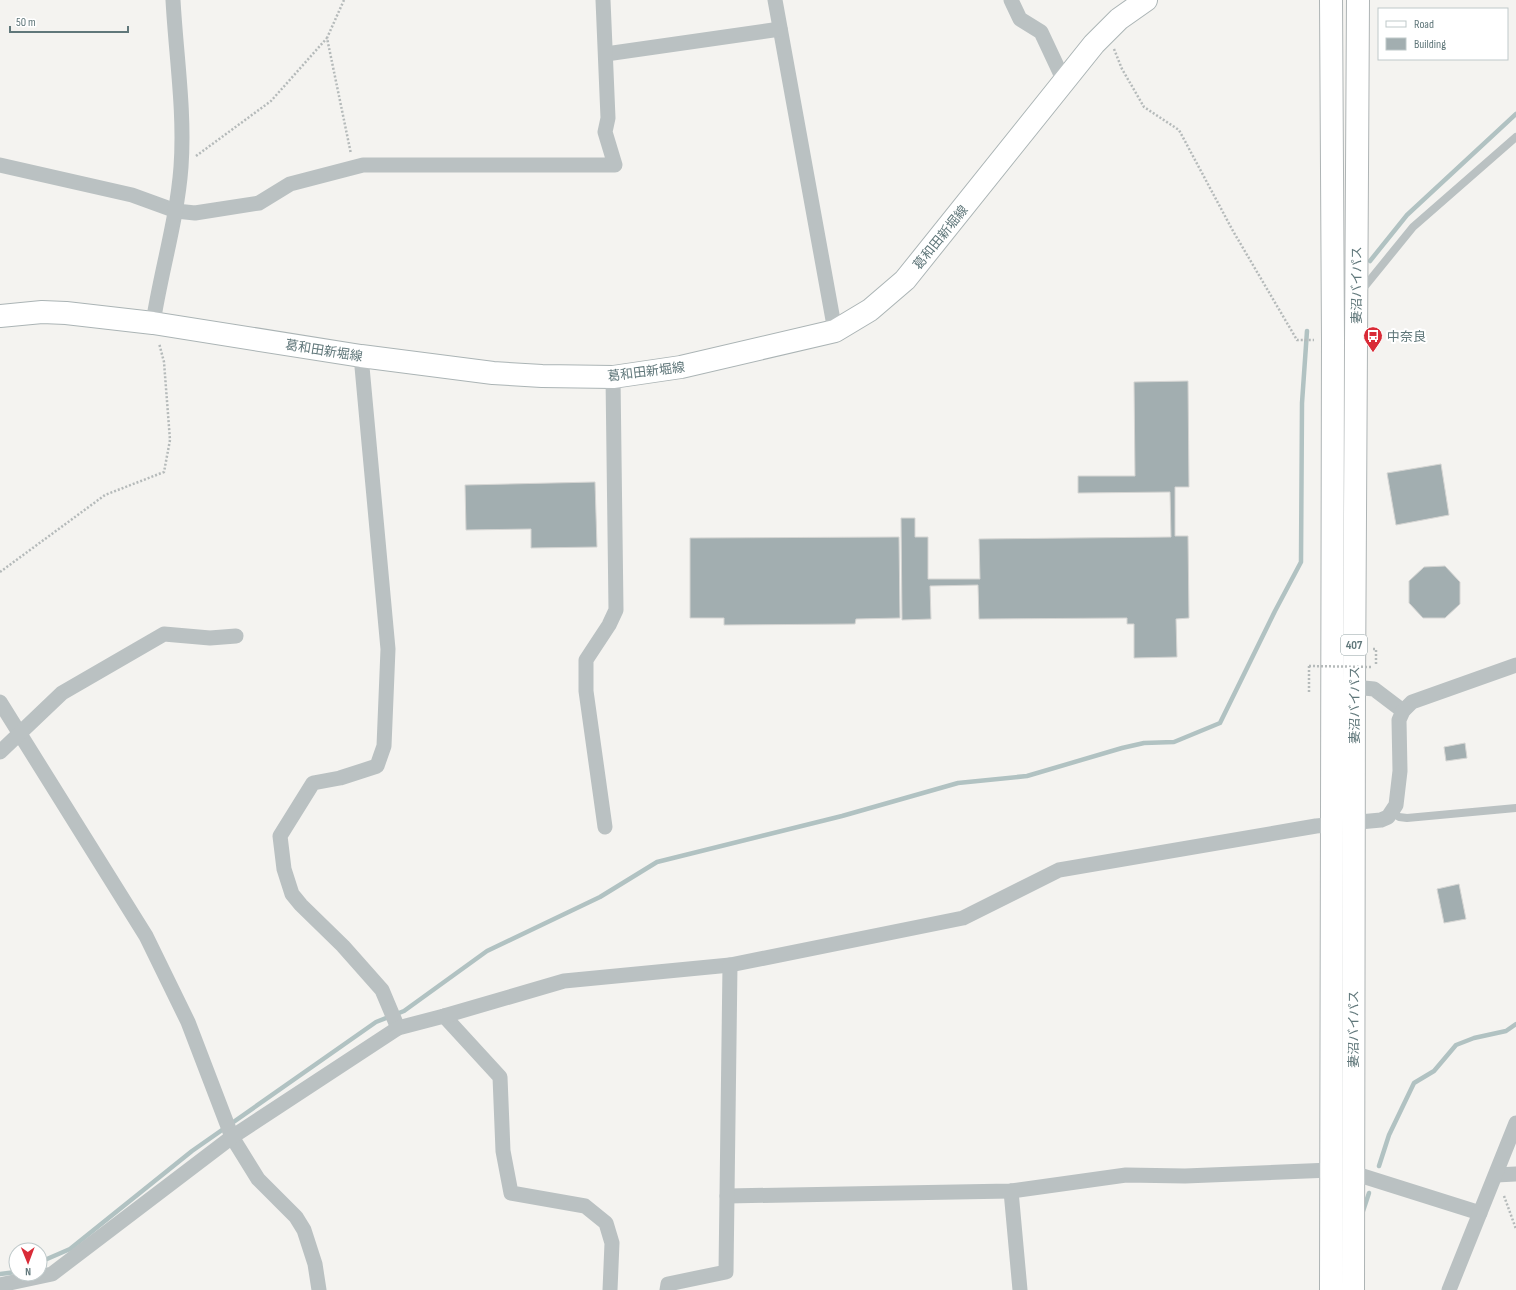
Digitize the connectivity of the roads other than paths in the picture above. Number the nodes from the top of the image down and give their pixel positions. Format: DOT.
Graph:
graph roads {
  1 [pos="172,0"];
  2 [pos="603,0"];
  3 [pos="775,0"];
  4 [pos="1011,0"];
  5 [pos="1146,0"];
  6 [pos="1331,0"];
  7 [pos="1358,0"];
  8 [pos="780,30"];
  9 [pos="606,54"];
  10 [pos="1064,81"];
  11 [pos="1516,137"];
  12 [pos="0,165"];
  13 [pos="176,211"];
  14 [pos="1356,296"];
  15 [pos="0,316"];
  16 [pos="153,323"];
  17 [pos="834,331"];
  18 [pos="361,356"];
  19 [pos="613,376"];
  20 [pos="236,636"];
  21 [pos="1516,665"];
  22 [pos="1354,687"];
  23 [pos="0,702"];
  24 [pos="1403,711"];
  25 [pos="20,735"];
  26 [pos="0,752"];
  27 [pos="1516,808"];
  28 [pos="1393,812"];
  29 [pos="1354,822"];
  30 [pos="1332,824"];
  31 [pos="605,827"];
  32 [pos="730,965"];
  33 [pos="444,1016"];
  34 [pos="398,1028"];
  35 [pos="1516,1123"];
  36 [pos="232,1137"];
  37 [pos="1331,1170"];
  38 [pos="1353,1173"];
  39 [pos="1516,1174"];
  40 [pos="1496,1175"];
  41 [pos="1012,1191"];
  42 [pos="727,1196"];
  43 [pos="1480,1213"];
  44 [pos="0,1285"];
  45 [pos="319,1290"];
  46 [pos="610,1290"];
  47 [pos="667,1290"];
  48 [pos="1020,1290"];
  49 [pos="1331,1290"];
  50 [pos="1353,1290"];
  51 [pos="1449,1290"];
  1 -- 13 [label="street"];
  2 -- 9 [label="street"];
  3 -- 8 [label="street"];
  4 -- 10 [label="street"];
  5 -- 10 [label="main road, 葛和田新堀線"];
  6 -- 30 [label="main road, 妻沼バイパス / 407"];
  7 -- 14 [label="main road, 妻沼バイパス / 407"];
  8 -- 9 [label="street"];
  8 -- 17 [label="street"];
  9 -- 13 [label="street"];
  10 -- 17 [label="main road, 葛和田新堀線"];
  11 -- 14 [label="lane"];
  12 -- 13 [label="street"];
  13 -- 16 [label="street"];
  14 -- 22 [label="main road, 妻沼バイパス / 407"];
  15 -- 16 [label="main road, 葛和田新堀線"];
  16 -- 18 [label="main road, 葛和田新堀線"];
  17 -- 19 [label="main road, 葛和田新堀線"];
  18 -- 19 [label="main road, 葛和田新堀線"];
  18 -- 34 [label="street"];
  19 -- 31 [label="street"];
  20 -- 25 [label="street"];
  21 -- 24 [label="street"];
  22 -- 24 [label="street"];
  22 -- 29 [label="main road, 妻沼バイパス / 407"];
  23 -- 25 [label="street"];
  24 -- 28 [label="street"];
  25 -- 26 [label="street"];
  25 -- 36 [label="street"];
  27 -- 28 [label="lane"];
  28 -- 29 [label="street"];
  29 -- 30 [label="street"];
  29 -- 38 [label="main road, 妻沼バイパス / 407"];
  30 -- 32 [label="street"];
  30 -- 37 [label="main road, 妻沼バイパス / 407"];
  32 -- 33 [label="street"];
  32 -- 42 [label="street"];
  33 -- 34 [label="street"];
  33 -- 46 [label="street"];
  34 -- 36 [label="street"];
  35 -- 40 [label="street"];
  36 -- 44 [label="street"];
  36 -- 45 [label="street"];
  37 -- 41 [label="street"];
  37 -- 49 [label="main road, 妻沼バイパス / 407"];
  38 -- 43 [label="street"];
  38 -- 50 [label="main road, 妻沼バイパス / 407"];
  39 -- 40 [label="street"];
  40 -- 43 [label="street"];
  41 -- 42 [label="street"];
  41 -- 48 [label="street"];
  42 -- 47 [label="street"];
  43 -- 51 [label="street"];
}
